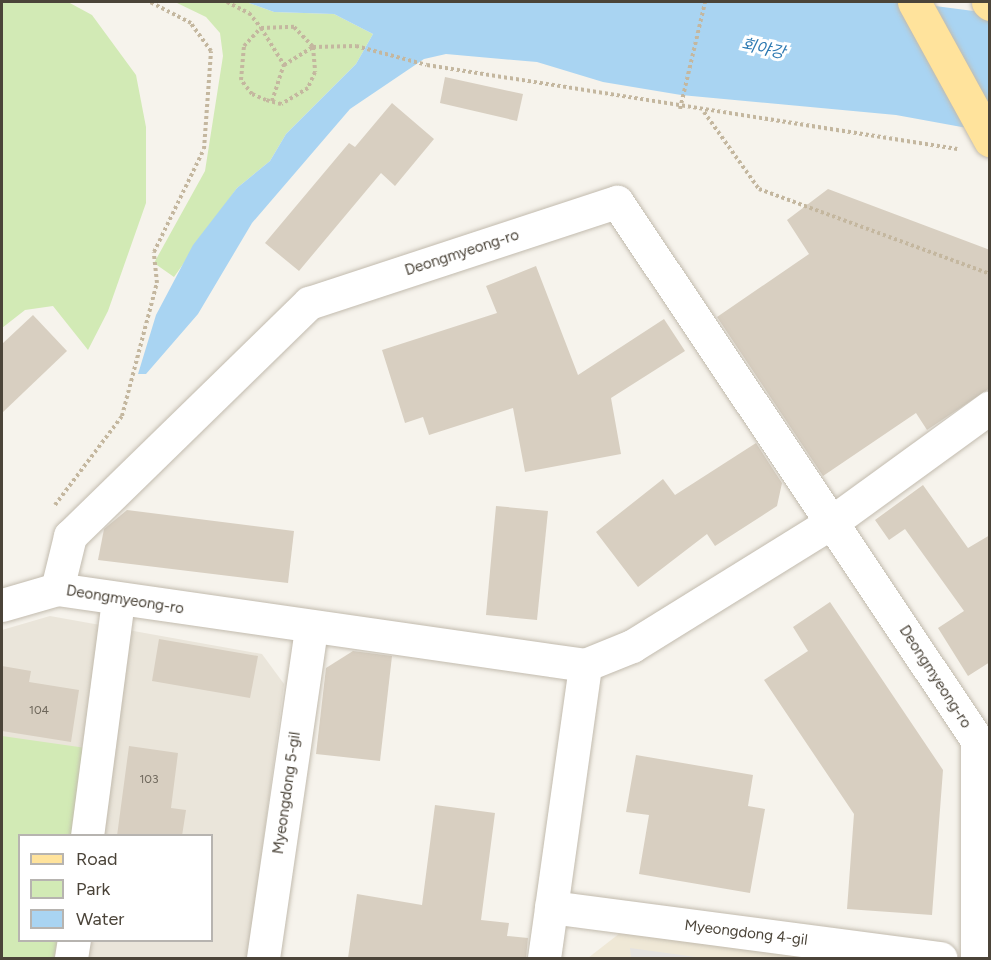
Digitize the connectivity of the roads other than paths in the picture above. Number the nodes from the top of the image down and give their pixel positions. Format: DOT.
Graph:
graph roads {
  1 [pos="914,2"];
  2 [pos="978,145"];
  3 [pos="990,407"];
  4 [pos="832,522"];
  5 [pos="57,589"];
  6 [pos="118,600"];
  7 [pos="2,605"];
  8 [pos="311,627"];
  9 [pos="585,665"];
  10 [pos="87,834"];
  11 [pos="551,907"];
  12 [pos="74,942"];
  13 [pos="71,958"];
  14 [pos="263,958"];
  15 [pos="544,958"];
  16 [pos="941,958"];
  17 [pos="977,958"];
  1 -- 2 [label="main road"];
  3 -- 4 [label="street, Deongmyeong-ro"];
  4 -- 5 [label="street, Deongmyeong-ro"];
  4 -- 9 [label="street, Deongmyeong-ro"];
  4 -- 17 [label="street, Deongmyeong-ro"];
  5 -- 6 [label="street, Deongmyeong-ro"];
  5 -- 7 [label="street, Deongmyeong-ro"];
  6 -- 8 [label="street, Deongmyeong-ro"];
  6 -- 10 [label="street"];
  8 -- 9 [label="street, Deongmyeong-ro"];
  8 -- 14 [label="street, Myeongdong 5-gil"];
  9 -- 11 [label="street"];
  11 -- 15 [label="street"];
  11 -- 16 [label="street, Myeongdong 4-gil"];
  12 -- 13 [label="street"];
}
